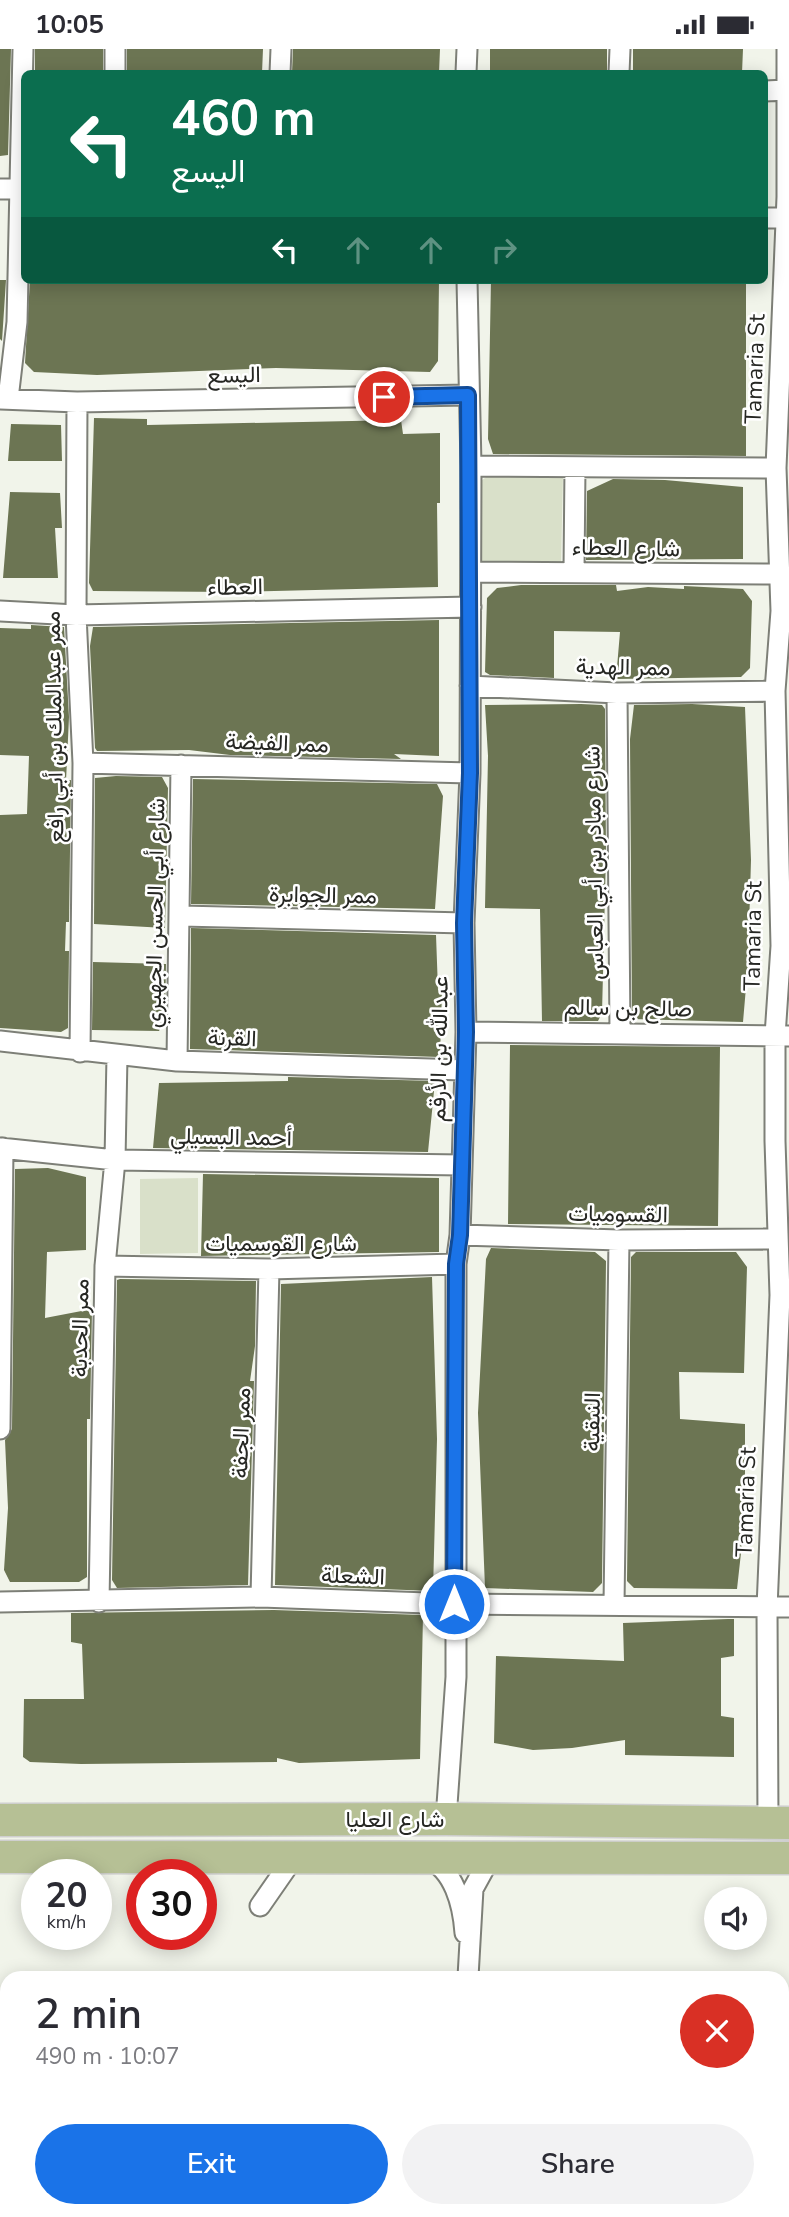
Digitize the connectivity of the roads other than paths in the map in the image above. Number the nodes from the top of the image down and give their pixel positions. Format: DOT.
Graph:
graph roads {
  1 [pos="23,49"];
  2 [pos="115,49"];
  3 [pos="281,49"];
  4 [pos="467,49"];
  5 [pos="620,49"];
  6 [pos="787,49"];
  7 [pos="22,70"];
  8 [pos="115,70"];
  9 [pos="280,70"];
  10 [pos="466,70"];
  11 [pos="619,70"];
  12 [pos="21,80"];
  13 [pos="787,90"];
  14 [pos="768,91"];
  15 [pos="14,189"];
  16 [pos="788,197"];
  17 [pos="768,218"];
  18 [pos="786,218"];
  19 [pos="467,284"];
  20 [pos="783,394"];
  21 [pos="468,395"];
  22 [pos="4,399"];
  23 [pos="77,402"];
  24 [pos="471,465"];
  25 [pos="575,467"];
  26 [pos="776,468"];
  27 [pos="471,572"];
  28 [pos="574,572"];
  29 [pos="780,574"];
  30 [pos="471,607"];
  31 [pos="0,611"];
  32 [pos="785,611"];
  33 [pos="76,615"];
  34 [pos="470,686"];
  35 [pos="775,691"];
  36 [pos="617,693"];
  37 [pos="83,763"];
  38 [pos="181,765"];
  39 [pos="470,773"];
  40 [pos="181,916"];
  41 [pos="464,923"];
  42 [pos="785,946"];
  43 [pos="466,1032"];
  44 [pos="620,1032"];
  45 [pos="782,1036"];
  46 [pos="0,1041"];
  47 [pos="80,1052"];
  48 [pos="117,1056"];
  49 [pos="177,1061"];
  50 [pos="463,1070"];
  51 [pos="782,1141"];
  52 [pos="1,1148"];
  53 [pos="116,1160"];
  54 [pos="462,1165"];
  55 [pos="460,1235"];
  56 [pos="776,1239"];
  57 [pos="619,1240"];
  58 [pos="456,1264"];
  59 [pos="105,1266"];
  60 [pos="269,1269"];
  61 [pos="785,1295"];
  62 [pos="0,1429"];
  63 [pos="781,1443"];
  64 [pos="261,1597"];
  65 [pos="0,1602"];
  66 [pos="99,1602"];
  67 [pos="454,1604"];
  68 [pos="614,1605"];
  69 [pos="789,1607"];
  70 [pos="767,1608"];
  71 [pos="446,1819"];
  72 [pos="0,1820"];
  73 [pos="778,1823"];
  74 [pos="0,1857"];
  75 [pos="294,1857"];
  76 [pos="426,1858"];
  77 [pos="490,1858"];
  78 [pos="789,1859"];
  79 [pos="260,1906"];
  80 [pos="468,1971"];
  81 [pos="468,1971"];
  1 -- 7 [label="street"];
  2 -- 8 [label="street"];
  3 -- 9 [label="street"];
  4 -- 10 [label="street"];
  5 -- 11 [label="street"];
  6 -- 13 [label="street, Tamaria St"];
  12 -- 15 [label="street"];
  13 -- 14 [label="street"];
  13 -- 16 [label="street, Tamaria St"];
  15 -- 22 [label="street"];
  16 -- 18 [label="street, Tamaria St"];
  17 -- 18 [label="street"];
  18 -- 20 [label="street, Tamaria St"];
  19 -- 21 [label="street, عبدالله بن الأرقم"];
  20 -- 26 [label="street, Tamaria St"];
  21 -- 23 [label="street, اليسع"];
  21 -- 24 [label="street, عبدالله بن الأرقم"];
  22 -- 23 [label="street, اليسع"];
  23 -- 33 [label="street, ممر عبدالملك بن أبي رافع"];
  24 -- 25 [label="street"];
  24 -- 27 [label="street, عبدالله بن الأرقم"];
  25 -- 26 [label="street"];
  25 -- 28 [label="street"];
  26 -- 29 [label="street, Tamaria St"];
  27 -- 28 [label="street, شارع العطاء"];
  27 -- 30 [label="street, عبدالله بن الأرقم"];
  28 -- 29 [label="street, شارع العطاء"];
  29 -- 32 [label="street, Tamaria St"];
  30 -- 33 [label="street, العطاء"];
  30 -- 34 [label="street, عبدالله بن الأرقم"];
  31 -- 33 [label="street, العطاء"];
  32 -- 35 [label="street, Tamaria St"];
  33 -- 37 [label="street, ممر عبدالملك بن أبي رافع"];
  34 -- 36 [label="street, ممر الهدية"];
  34 -- 39 [label="street, عبدالله بن الأرقم"];
  35 -- 36 [label="street, ممر الهدية"];
  35 -- 42 [label="street, Tamaria St"];
  36 -- 44 [label="street, شارع مبادر بن أبي العباس"];
  37 -- 38 [label="street, ممر الفيضة"];
  37 -- 47 [label="street, ممر عبدالملك بن أبي رافع"];
  38 -- 39 [label="street, ممر الفيضة"];
  38 -- 40 [label="street, شارع أبي الحسن الجهيري"];
  39 -- 41 [label="street, عبدالله بن الأرقم"];
  40 -- 41 [label="street, ممر الجوابرة"];
  40 -- 49 [label="street, شارع أبي الحسن الجهيري"];
  41 -- 43 [label="street, عبدالله بن الأرقم"];
  42 -- 45 [label="street, Tamaria St"];
  43 -- 44 [label="street, صالح بن سالم"];
  43 -- 50 [label="street, عبدالله بن الأرقم"];
  44 -- 45 [label="street, صالح بن سالم"];
  45 -- 51 [label="street, Tamaria St"];
  46 -- 47 [label="street, القرنة"];
  47 -- 48 [label="street, القرنة"];
  48 -- 49 [label="street, القرنة"];
  48 -- 53 [label="street, ممر الحدبة"];
  49 -- 50 [label="street, القرنة"];
  50 -- 54 [label="street, عبدالله بن الأرقم"];
  51 -- 56 [label="street, Tamaria St"];
  52 -- 53 [label="street, أحمد البسيلي"];
  52 -- 62 [label="street"];
  53 -- 54 [label="street, أحمد البسيلي"];
  53 -- 59 [label="street, ممر الحدبة"];
  54 -- 55 [label="street, عبدالله بن الأرقم"];
  55 -- 57 [label="street, القسوميات"];
  55 -- 58 [label="street, عبدالله بن الأرقم"];
  56 -- 57 [label="street, القسوميات"];
  56 -- 61 [label="street, Tamaria St"];
  57 -- 68 [label="street, النبقية"];
  58 -- 60 [label="street, شارع القوسميات"];
  58 -- 67 [label="street, عبدالله بن الأرقم"];
  59 -- 60 [label="street, شارع القوسميات"];
  59 -- 66 [label="street, ممر الحدبة"];
  60 -- 64 [label="street, ممر الجفة"];
  61 -- 63 [label="street, Tamaria St"];
  63 -- 70 [label="street, Tamaria St"];
  64 -- 66 [label="street, الشعلة"];
  64 -- 67 [label="street, الشعلة"];
  65 -- 66 [label="street, الشعلة"];
  67 -- 68 [label="street, الشعلة"];
  67 -- 71 [label="street, عبدالله بن الأرقم"];
  68 -- 70 [label="street, الشعلة"];
  69 -- 70 [label="street, الشعلة"];
  70 -- 73 [label="street, Tamaria St"];
  71 -- 72 [label="main road, شارع العليا"];
  71 -- 73 [label="main road, شارع العليا"];
  74 -- 75 [label="main road, شارع العليا"];
  75 -- 76 [label="main road, شارع العليا"];
  75 -- 79 [label="street"];
  76 -- 77 [label="main road, شارع العليا"];
  76 -- 80 [label="street"];
  77 -- 78 [label="main road, شارع العليا"];
  77 -- 81 [label="street"];
}
